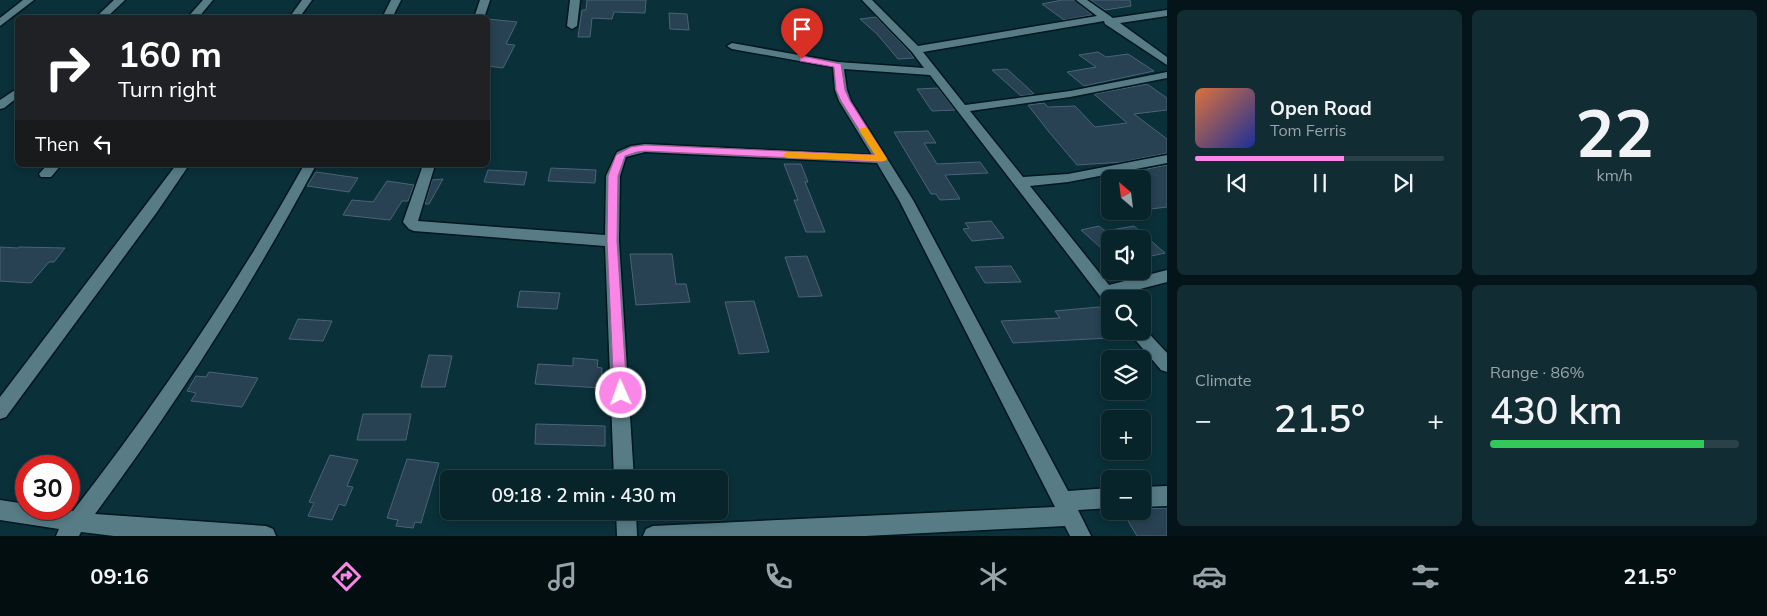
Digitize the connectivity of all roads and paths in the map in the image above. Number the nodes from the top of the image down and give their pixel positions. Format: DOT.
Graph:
graph roads {
  1 [pos="29,0"];
  2 [pos="120,0"];
  3 [pos="208,0"];
  4 [pos="308,0"];
  5 [pos="396,0"];
  6 [pos="484,0"];
  7 [pos="575,0"];
  8 [pos="867,0"];
  9 [pos="1081,0"];
  10 [pos="1167,13"];
  11 [pos="103,15"];
  12 [pos="195,15"];
  13 [pos="296,15"];
  14 [pos="388,15"];
  15 [pos="480,15"];
  16 [pos="1107,20"];
  17 [pos="0,23"];
  18 [pos="572,26"];
  19 [pos="732,46"];
  20 [pos="916,50"];
  21 [pos="1167,62"];
  22 [pos="838,65"];
  23 [pos="934,72"];
  24 [pos="1167,75"];
  25 [pos="15,94"];
  26 [pos="0,106"];
  27 [pos="963,109"];
  28 [pos="882,159"];
  29 [pos="1167,159"];
  30 [pos="182,167"];
  31 [pos="309,167"];
  32 [pos="428,167"];
  33 [pos="1020,182"];
  34 [pos="612,241"];
  35 [pos="1167,276"];
  36 [pos="1104,290"];
  37 [pos="1124,290"];
  38 [pos="1146,340"];
  39 [pos="1167,365"];
  40 [pos="0,411"];
  41 [pos="624,470"];
  42 [pos="1167,496"];
  43 [pos="1151,497"];
  44 [pos="1101,500"];
  45 [pos="1066,508"];
  46 [pos="0,510"];
  47 [pos="626,520"];
  48 [pos="71,529"];
  49 [pos="838,532"];
  50 [pos="266,536"];
  51 [pos="627,536"];
  52 [pos="653,536"];
  53 [pos="1081,536"];
  1 -- 17 [label="street"];
  2 -- 11 [label="street"];
  3 -- 12 [label="street"];
  4 -- 13 [label="street"];
  5 -- 14 [label="street"];
  6 -- 15 [label="street"];
  7 -- 18 [label="street"];
  8 -- 20 [label="street"];
  9 -- 16 [label="street"];
  10 -- 16 [label="street"];
  16 -- 20 [label="street"];
  16 -- 21 [label="street"];
  19 -- 22 [label="street"];
  20 -- 23 [label="street"];
  22 -- 23 [label="street"];
  22 -- 28 [label="street"];
  23 -- 27 [label="street"];
  24 -- 27 [label="street"];
  25 -- 26 [label="street"];
  27 -- 33 [label="street"];
  28 -- 34 [label="street"];
  28 -- 45 [label="street"];
  29 -- 33 [label="street"];
  30 -- 40 [label="street"];
  31 -- 48 [label="street"];
  32 -- 34 [label="street"];
  33 -- 36 [label="street"];
  34 -- 41 [label="street"];
  35 -- 37 [label="street"];
  38 -- 39 [label="street"];
  42 -- 43 [label="street"];
  44 -- 45 [label="street"];
  45 -- 49 [label="street"];
  45 -- 53 [label="street"];
  46 -- 48 [label="street"];
  47 -- 51 [label="street"];
  48 -- 50 [label="street"];
  49 -- 52 [label="street"];
}
